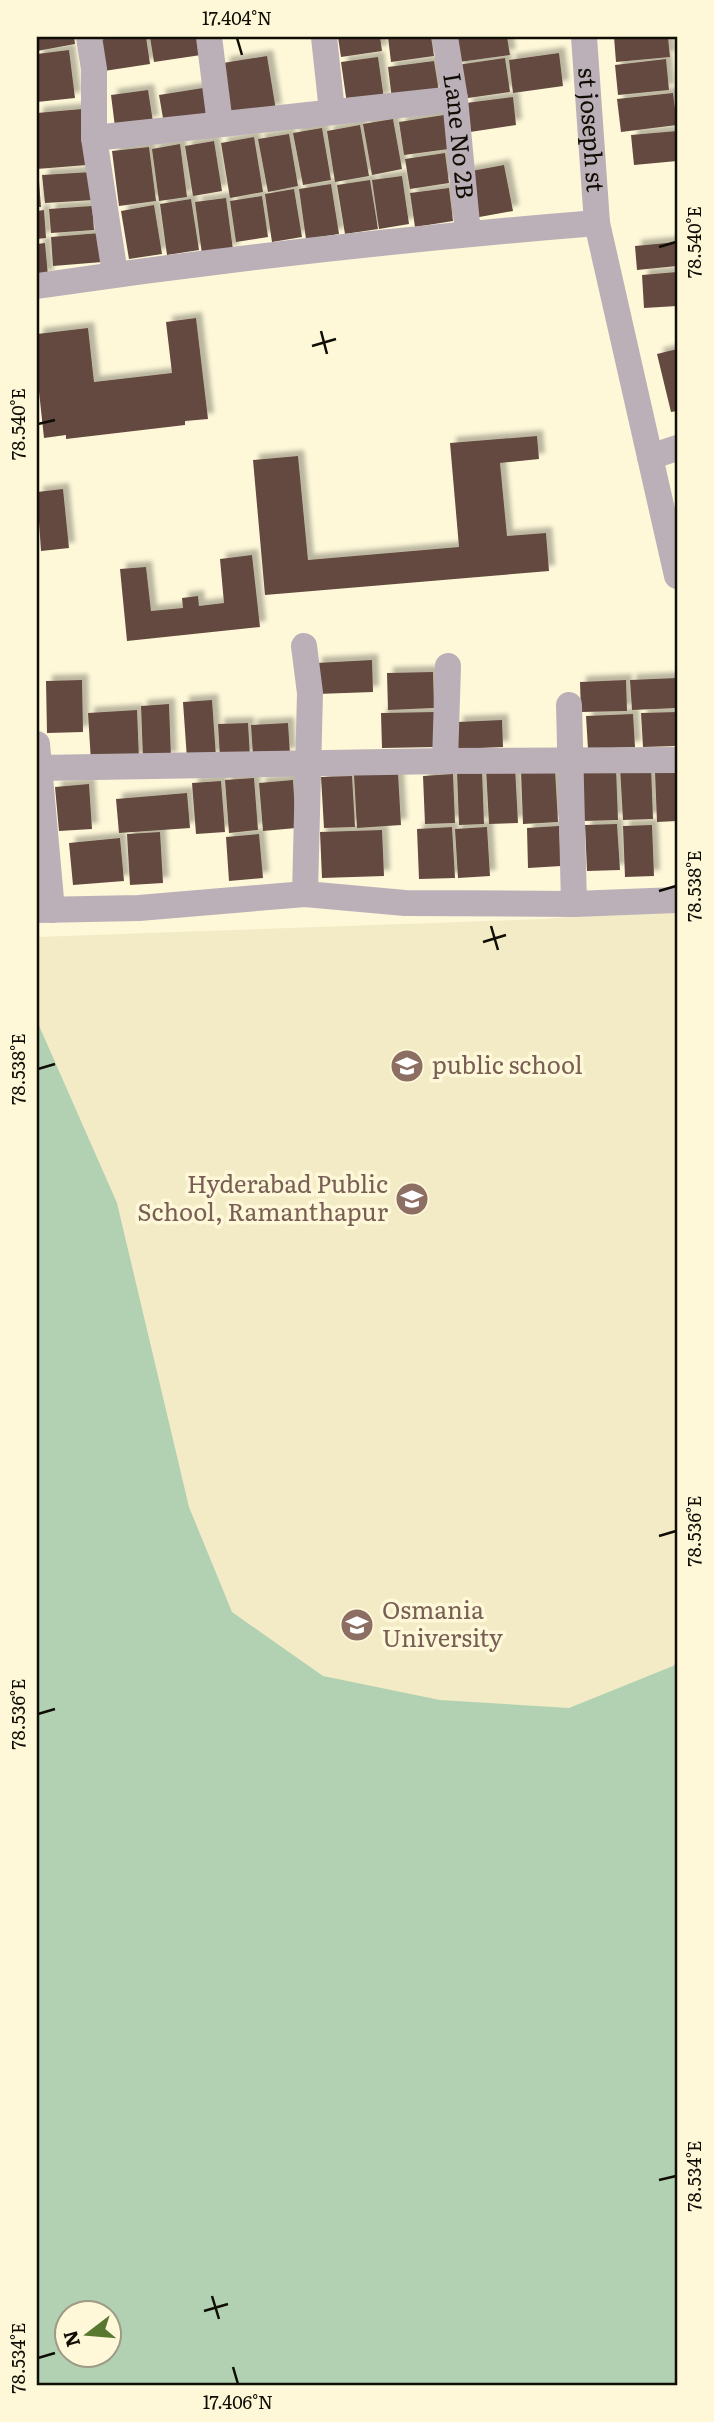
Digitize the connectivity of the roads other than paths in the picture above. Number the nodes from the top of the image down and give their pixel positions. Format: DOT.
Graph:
graph roads {
  1 [pos="89,37"];
  2 [pos="209,37"];
  3 [pos="324,37"];
  4 [pos="445,37"];
  5 [pos="584,37"];
  6 [pos="455,99"];
  7 [pos="332,111"];
  8 [pos="220,124"];
  9 [pos="94,138"];
  10 [pos="597,223"];
  11 [pos="468,234"];
  12 [pos="115,274"];
  13 [pos="37,286"];
  14 [pos="677,449"];
  15 [pos="650,457"];
  16 [pos="677,576"];
  17 [pos="304,646"];
  18 [pos="448,666"];
  19 [pos="569,705"];
  20 [pos="38,756"];
  21 [pos="677,760"];
  22 [pos="445,761"];
  23 [pos="569,761"];
  24 [pos="307,763"];
  25 [pos="306,894"];
  26 [pos="677,900"];
  27 [pos="574,904"];
  28 [pos="44,910"];
  1 -- 9 [label="street"];
  2 -- 8 [label="street"];
  3 -- 7 [label="street"];
  4 -- 6 [label="street, Lane No 2B"];
  5 -- 10 [label="street, st joseph st"];
  6 -- 7 [label="street"];
  6 -- 11 [label="street, Lane No 2B"];
  7 -- 8 [label="street"];
  8 -- 9 [label="street"];
  9 -- 12 [label="street"];
  10 -- 11 [label="street"];
  10 -- 15 [label="street, st joseph st"];
  11 -- 12 [label="street"];
  12 -- 13 [label="street"];
  14 -- 15 [label="street"];
  15 -- 16 [label="street, st joseph st"];
  17 -- 24 [label="street"];
  18 -- 22 [label="street"];
  19 -- 23 [label="street"];
  20 -- 24 [label="street"];
  20 -- 28 [label="street"];
  21 -- 23 [label="street"];
  22 -- 23 [label="street"];
  22 -- 24 [label="street"];
  23 -- 27 [label="street"];
  24 -- 25 [label="street"];
  25 -- 27 [label="street"];
  25 -- 28 [label="street"];
  26 -- 27 [label="street"];
}
